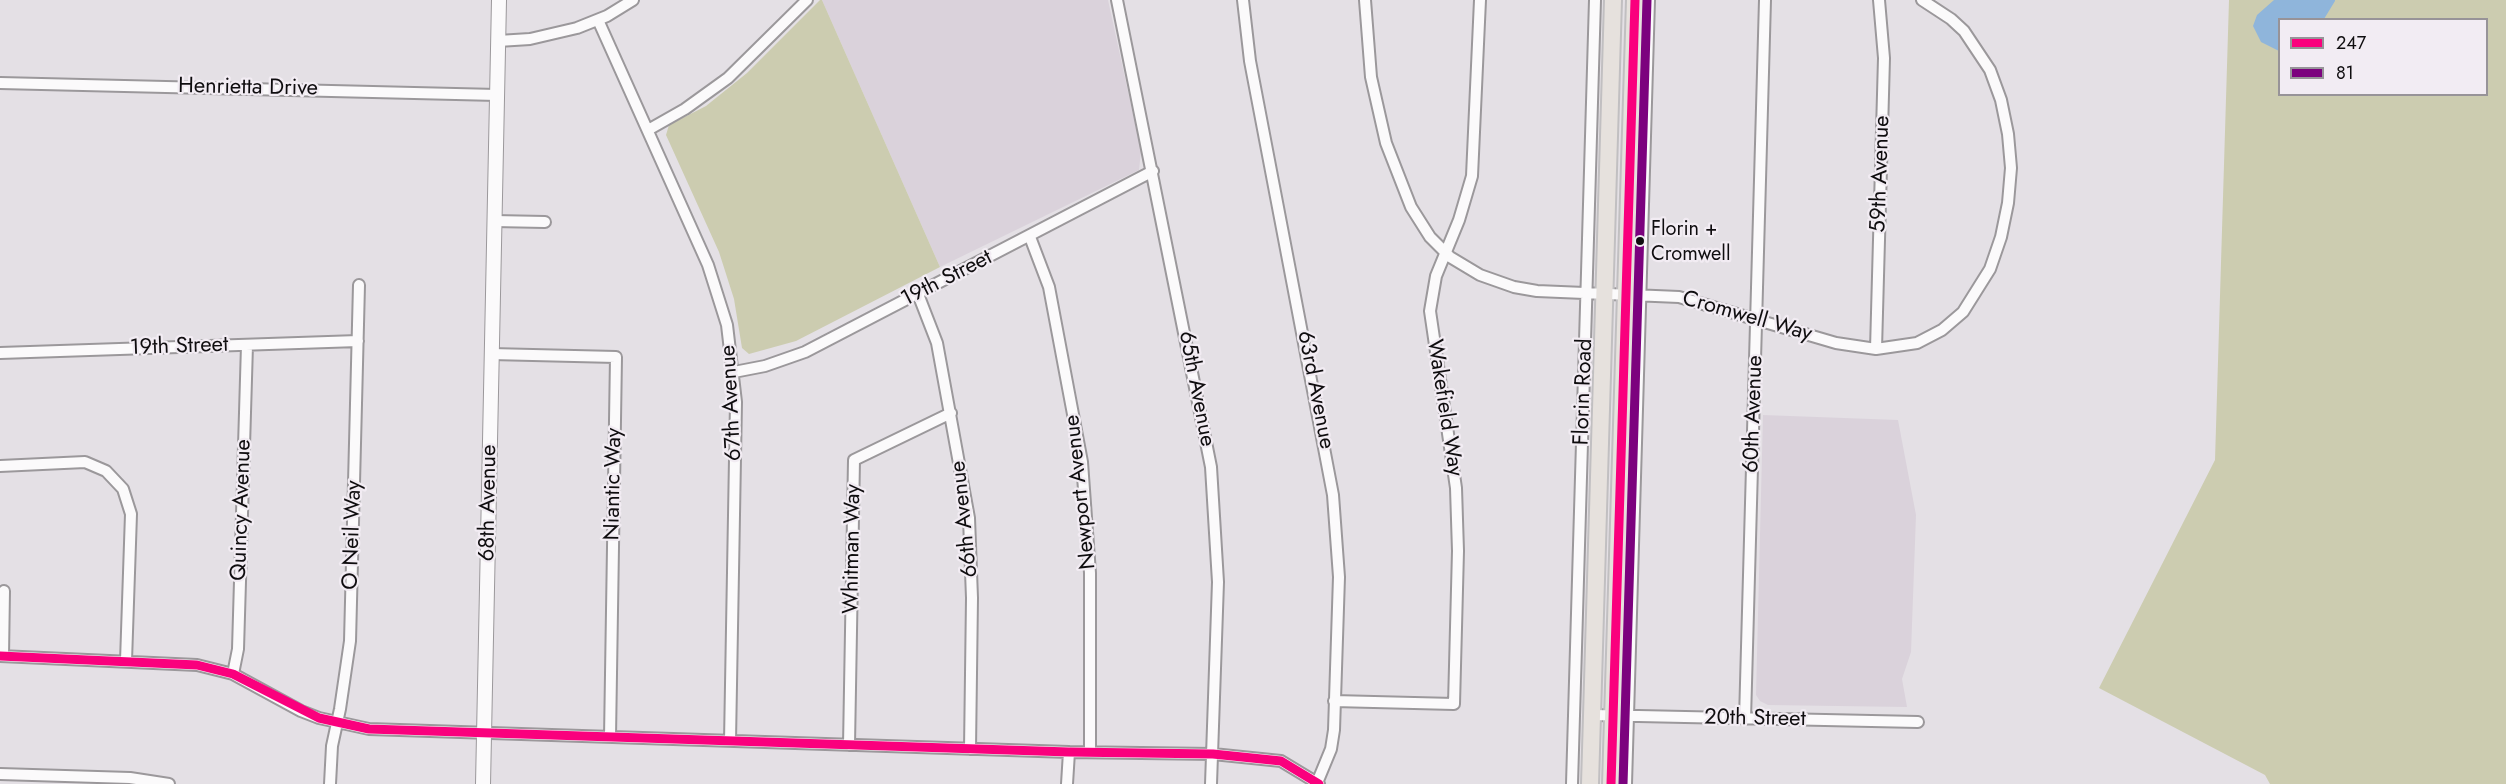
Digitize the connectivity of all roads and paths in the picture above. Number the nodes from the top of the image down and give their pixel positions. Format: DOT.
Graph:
graph roads {
  1 [pos="499,0"];
  2 [pos="633,0"];
  3 [pos="807,0"];
  4 [pos="1117,0"];
  5 [pos="1244,0"];
  6 [pos="1365,0"];
  7 [pos="1480,0"];
  8 [pos="1595,0"];
  9 [pos="1613,0"];
  10 [pos="1635,0"];
  11 [pos="1649,0"];
  12 [pos="1765,0"];
  13 [pos="1879,0"];
  14 [pos="1922,0"];
  15 [pos="598,20"];
  16 [pos="498,41"];
  17 [pos="0,83"];
  18 [pos="497,95"];
  19 [pos="648,130"];
  20 [pos="1153,171"];
  21 [pos="494,221"];
  22 [pos="545,222"];
  23 [pos="1030,237"];
  24 [pos="1444,252"];
  25 [pos="359,285"];
  26 [pos="1587,292"];
  27 [pos="1604,292"];
  28 [pos="1633,293"];
  29 [pos="918,294"];
  30 [pos="1757,320"];
  31 [pos="358,341"];
  32 [pos="247,345"];
  33 [pos="1876,349"];
  34 [pos="0,353"];
  35 [pos="491,354"];
  36 [pos="734,372"];
  37 [pos="951,413"];
  38 [pos="0,466"];
  39 [pos="4,591"];
  40 [pos="1,656"];
  41 [pos="126,661"];
  42 [pos="233,674"];
  43 [pos="1334,701"];
  44 [pos="1592,715"];
  45 [pos="1621,716"];
  46 [pos="1745,719"];
  47 [pos="1918,722"];
  48 [pos="337,723"];
  49 [pos="486,734"];
  50 [pos="610,737"];
  51 [pos="730,741"];
  52 [pos="849,745"];
  53 [pos="970,749"];
  54 [pos="1069,752"];
  55 [pos="1090,752"];
  56 [pos="1213,754"];
  57 [pos="0,774"];
  58 [pos="98,780"];
  59 [pos="1318,783"];
  60 [pos="169,784"];
  61 [pos="330,784"];
  62 [pos="483,784"];
  63 [pos="1067,784"];
  64 [pos="1211,784"];
  65 [pos="1572,784"];
  66 [pos="1590,784"];
  67 [pos="1611,784"];
  68 [pos="1626,784"];
  1 -- 16 [label="street, 68th Avenue"];
  2 -- 15 [label="street"];
  3 -- 19 [label="street"];
  4 -- 20 [label="street, 65th Avenue"];
  5 -- 43 [label="street, 63rd Avenue"];
  6 -- 24 [label="street, Cromwell Way"];
  7 -- 24 [label="street, Wakefield Way"];
  8 -- 26 [label="street, Florin Road"];
  9 -- 27 [label="main road, Florin Road"];
  10 -- 28 [label="main road, Florin Road"];
  11 -- 28 [label="street, Florin Road"];
  12 -- 30 [label="street, 60th Avenue"];
  13 -- 33 [label="street, 59th Avenue"];
  14 -- 33 [label="street, Cromwell Way"];
  15 -- 16 [label="street"];
  15 -- 19 [label="street, 67th Avenue"];
  16 -- 18 [label="street, 68th Avenue"];
  17 -- 18 [label="street, Henrietta Drive"];
  18 -- 21 [label="street, 68th Avenue"];
  19 -- 36 [label="street, 67th Avenue"];
  20 -- 23 [label="street, 19th Street"];
  20 -- 56 [label="street, 65th Avenue"];
  21 -- 22 [label="street"];
  21 -- 35 [label="street, 68th Avenue"];
  23 -- 29 [label="street, 19th Street"];
  23 -- 55 [label="street, Newport Avenue"];
  24 -- 26 [label="street, Cromwell Way"];
  24 -- 43 [label="street, Wakefield Way"];
  25 -- 31 [label="street, O Neil Way"];
  26 -- 27 [label="street, Cromwell Way"];
  26 -- 65 [label="street, Florin Road"];
  27 -- 28 [label="street, Cromwell Way"];
  27 -- 44 [label="main road, Florin Road"];
  28 -- 30 [label="street, Cromwell Way"];
  28 -- 45 [label="main road, Florin Road"];
  29 -- 36 [label="street, 19th Street"];
  29 -- 37 [label="street, 66th Avenue"];
  30 -- 33 [label="street, Cromwell Way"];
  30 -- 46 [label="street, 60th Avenue"];
  31 -- 32 [label="street, 19th Street"];
  31 -- 48 [label="street, O Neil Way"];
  32 -- 34 [label="street, 19th Street"];
  32 -- 42 [label="street, Quincy Avenue"];
  35 -- 49 [label="street, 68th Avenue"];
  35 -- 50 [label="street, Niantic Way"];
  36 -- 51 [label="street, 67th Avenue"];
  37 -- 52 [label="street, Whitman Way"];
  37 -- 53 [label="street, 66th Avenue"];
  38 -- 41 [label="street"];
  39 -- 40 [label="street"];
  40 -- 41 [label="street"];
  41 -- 42 [label="street"];
  42 -- 48 [label="street"];
  43 -- 59 [label="street, 63rd Avenue"];
  44 -- 45 [label="street, 20th Street"];
  44 -- 66 [label="main road, Florin Road"];
  45 -- 46 [label="street, 20th Street"];
  45 -- 67 [label="main road, Florin Road"];
  45 -- 68 [label="street, Florin Road"];
  46 -- 47 [label="street, 20th Street"];
  48 -- 49 [label="street"];
  48 -- 61 [label="street, O Neil Way"];
  49 -- 50 [label="street"];
  49 -- 62 [label="street, 68th Avenue"];
  50 -- 51 [label="street"];
  51 -- 52 [label="street"];
  52 -- 53 [label="street"];
  53 -- 54 [label="street"];
  54 -- 55 [label="street"];
  54 -- 63 [label="street"];
  55 -- 56 [label="street"];
  56 -- 59 [label="street"];
  56 -- 64 [label="street, 65th Avenue"];
  57 -- 58 [label="street"];
  58 -- 60 [label="street"];
}
